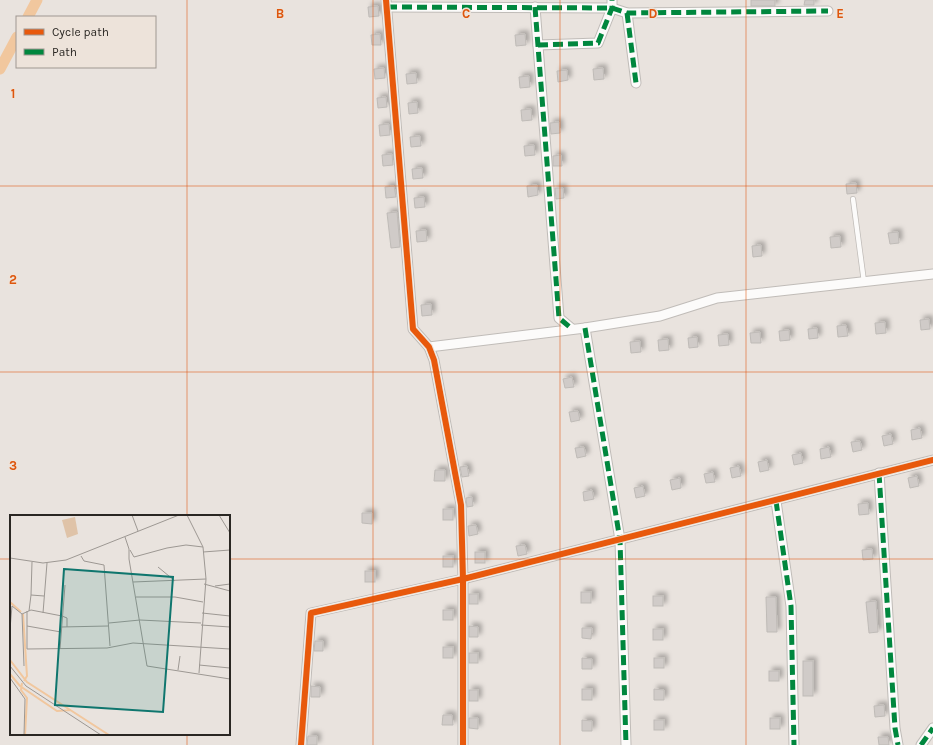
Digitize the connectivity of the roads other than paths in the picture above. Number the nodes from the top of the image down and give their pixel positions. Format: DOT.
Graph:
graph roads {
  1 [pos="386,4"];
  2 [pos="501,4"];
  3 [pos="612,4"];
  4 [pos="535,7"];
  5 [pos="828,11"];
  6 [pos="627,13"];
  7 [pos="538,45"];
  8 [pos="636,83"];
  9 [pos="853,198"];
  10 [pos="933,274"];
  11 [pos="864,282"];
  12 [pos="585,328"];
  13 [pos="572,329"];
  14 [pos="429,347"];
  15 [pos="933,460"];
  16 [pos="879,473"];
  17 [pos="776,501"];
  18 [pos="620,540"];
  19 [pos="463,579"];
  20 [pos="933,728"];
  21 [pos="301,745"];
  22 [pos="463,745"];
  23 [pos="626,745"];
  24 [pos="794,745"];
  25 [pos="898,745"];
  26 [pos="921,745"];
  1 -- 2 [label="street"];
  1 -- 14 [label="street"];
  2 -- 4 [label="street"];
  3 -- 4 [label="street"];
  3 -- 6 [label="street"];
  3 -- 7 [label="street"];
  4 -- 7 [label="street"];
  5 -- 6 [label="street"];
  6 -- 8 [label="street"];
  7 -- 13 [label="street"];
  9 -- 11 [label="lane"];
  10 -- 11 [label="street"];
  11 -- 12 [label="street"];
  12 -- 13 [label="street"];
  12 -- 18 [label="street"];
  13 -- 14 [label="street"];
  14 -- 19 [label="street"];
  15 -- 16 [label="street"];
  16 -- 17 [label="street"];
  16 -- 25 [label="street"];
  17 -- 18 [label="street"];
  17 -- 24 [label="street"];
  18 -- 19 [label="street"];
  18 -- 23 [label="street"];
  19 -- 21 [label="street"];
  19 -- 22 [label="street"];
  20 -- 26 [label="street"];
}
